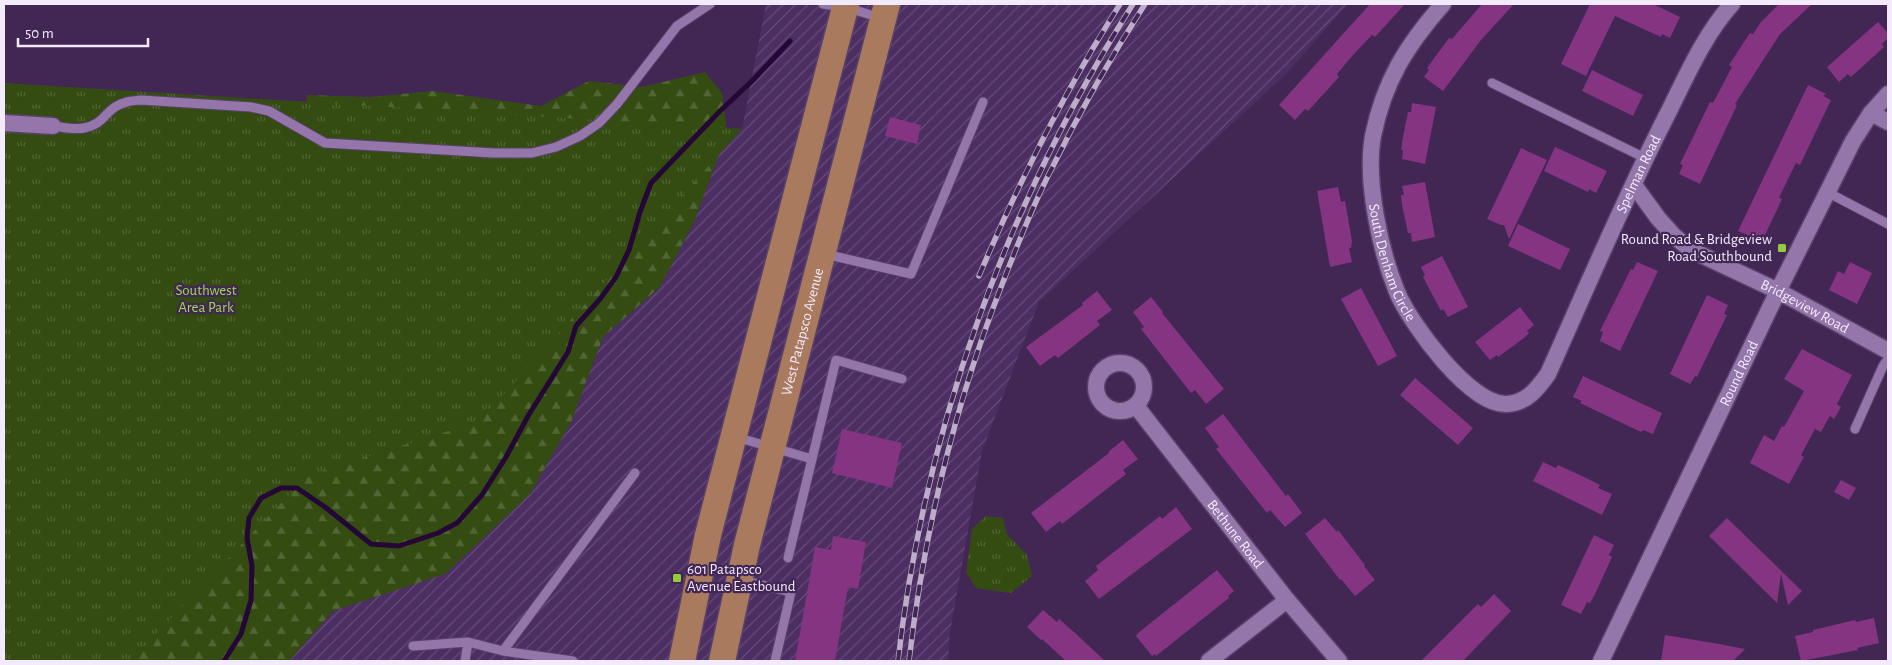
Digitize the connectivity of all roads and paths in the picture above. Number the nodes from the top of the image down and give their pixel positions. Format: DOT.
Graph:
graph roads {
  1 [pos="710,4"];
  2 [pos="1443,4"];
  3 [pos="1732,4"];
  4 [pos="838,5"];
  5 [pos="885,11"];
  6 [pos="1492,83"];
  7 [pos="1888,94"];
  8 [pos="983,102"];
  9 [pos="1871,113"];
  10 [pos="1888,122"];
  11 [pos="4,123"];
  12 [pos="53,126"];
  13 [pos="1645,158"];
  14 [pos="1634,185"];
  15 [pos="1827,192"];
  16 [pos="1888,224"];
  17 [pos="823,254"];
  18 [pos="1778,291"];
  19 [pos="1888,351"];
  20 [pos="1888,359"];
  21 [pos="902,379"];
  22 [pos="1523,400"];
  23 [pos="1136,406"];
  24 [pos="1855,429"];
  25 [pos="734,436"];
  26 [pos="772,447"];
  27 [pos="812,459"];
  28 [pos="635,473"];
  29 [pos="788,558"];
  30 [pos="740,580"];
  31 [pos="1287,600"];
  32 [pos="468,642"];
  33 [pos="413,646"];
  34 [pos="503,651"];
  35 [pos="465,661"];
  36 [pos="574,661"];
  37 [pos="682,661"];
  38 [pos="722,661"];
  39 [pos="774,661"];
  40 [pos="1210,661"];
  41 [pos="1338,661"];
  42 [pos="1601,661"];
  1 -- 12 [label="lane"];
  2 -- 22 [label="street, South Denham Circle"];
  3 -- 13 [label="street, Spelman Road"];
  4 -- 5 [label="lane"];
  4 -- 25 [label="main road"];
  5 -- 17 [label="main road, West Patapsco Avenue"];
  6 -- 13 [label="lane"];
  7 -- 9 [label="street, Round Road"];
  8 -- 17 [label="lane"];
  9 -- 10 [label="street"];
  9 -- 15 [label="street, Round Road"];
  11 -- 12 [label="street"];
  13 -- 14 [label="street, Spelman Road"];
  14 -- 18 [label="street, Bridgeview Road"];
  14 -- 22 [label="street, Spelman Road"];
  15 -- 16 [label="lane"];
  15 -- 18 [label="street, Round Road"];
  17 -- 26 [label="main road, West Patapsco Avenue"];
  18 -- 19 [label="street, Bridgeview Road"];
  18 -- 42 [label="street, Round Road"];
  20 -- 24 [label="lane"];
  21 -- 27 [label="lane"];
  23 -- 31 [label="street, Bethune Road"];
  25 -- 26 [label="lane"];
  25 -- 37 [label="main road"];
  26 -- 27 [label="lane"];
  26 -- 30 [label="main road, West Patapsco Avenue"];
  27 -- 29 [label="lane"];
  28 -- 34 [label="lane"];
  30 -- 38 [label="main road, West Patapsco Avenue"];
  30 -- 39 [label="lane"];
  31 -- 40 [label="street"];
  31 -- 41 [label="street, Bethune Road"];
  32 -- 33 [label="lane"];
  32 -- 34 [label="lane"];
  32 -- 35 [label="lane"];
  34 -- 36 [label="lane"];
}
